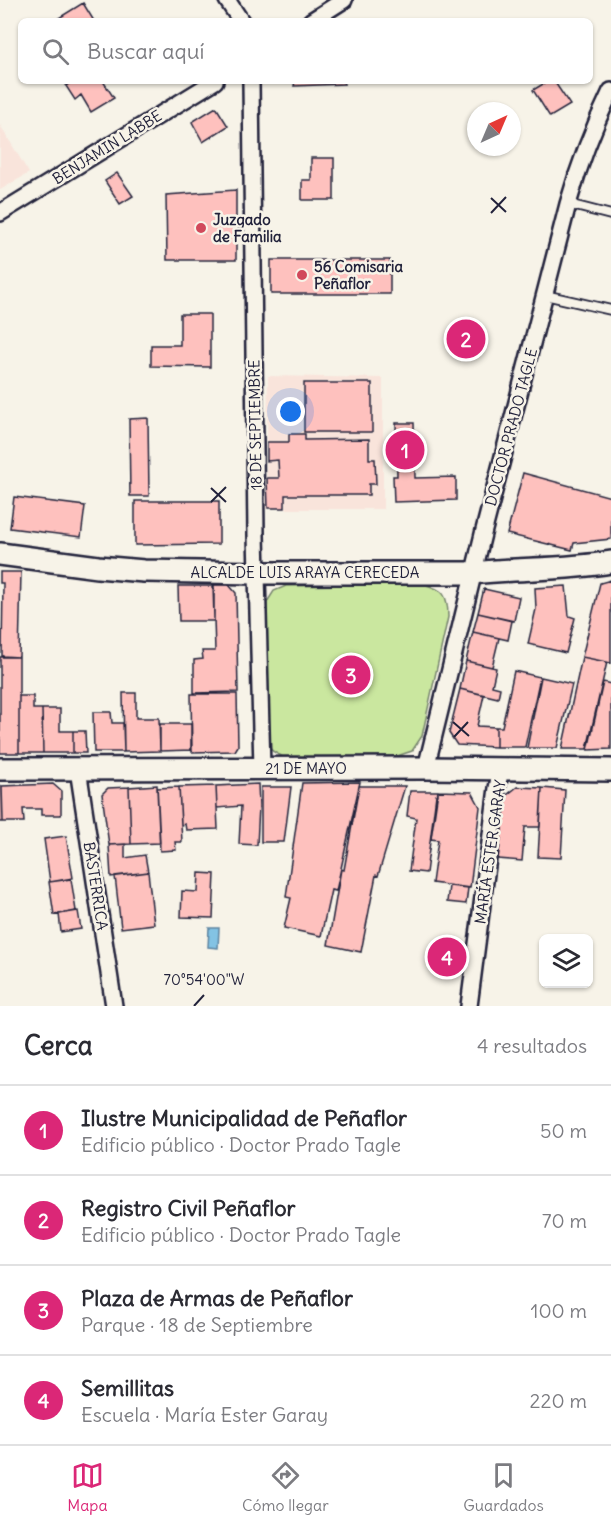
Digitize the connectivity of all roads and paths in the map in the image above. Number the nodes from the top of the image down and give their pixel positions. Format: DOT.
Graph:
graph roads {
  1 [pos="227,0"];
  2 [pos="344,0"];
  3 [pos="239,18"];
  4 [pos="316,18"];
  5 [pos="209,84"];
  6 [pos="251,84"];
  7 [pos="611,91"];
  8 [pos="568,204"];
  9 [pos="0,213"];
  10 [pos="611,215"];
  11 [pos="545,295"];
  12 [pos="611,310"];
  13 [pos="0,554"];
  14 [pos="611,562"];
  15 [pos="257,573"];
  16 [pos="473,573"];
  17 [pos="426,768"];
  18 [pos="0,769"];
  19 [pos="78,769"];
  20 [pos="262,769"];
  21 [pos="501,769"];
  22 [pos="611,770"];
  23 [pos="113,1005"];
  24 [pos="469,1006"];
  1 -- 3 [label="street"];
  2 -- 4 [label="street"];
  5 -- 9 [label="street, BENJAMIN LABBE"];
  6 -- 15 [label="street, 18 DE SEPTIEMBRE"];
  7 -- 8 [label="street, DOCTOR PRADO TAGLE"];
  8 -- 10 [label="lane"];
  8 -- 11 [label="street, DOCTOR PRADO TAGLE"];
  11 -- 12 [label="lane"];
  11 -- 16 [label="street, DOCTOR PRADO TAGLE"];
  13 -- 15 [label="main road, ALCALDE LUIS ARAYA CERECEDA"];
  14 -- 16 [label="main road, ALCALDE LUIS ARAYA CERECEDA"];
  15 -- 16 [label="main road, ALCALDE LUIS ARAYA CERECEDA"];
  15 -- 20 [label="street, 18 DE SEPTIEMBRE"];
  16 -- 17 [label="street, DOCTOR PRADO TAGLE"];
  17 -- 20 [label="main road, 21 DE MAYO"];
  17 -- 21 [label="main road, 21 DE MAYO"];
  18 -- 19 [label="main road, 21 DE MAYO"];
  19 -- 20 [label="main road, 21 DE MAYO"];
  19 -- 23 [label="street, BASTERRICA"];
  21 -- 22 [label="main road, 21 DE MAYO"];
  21 -- 24 [label="street, MARÍA ESTER GARAY"];
}
